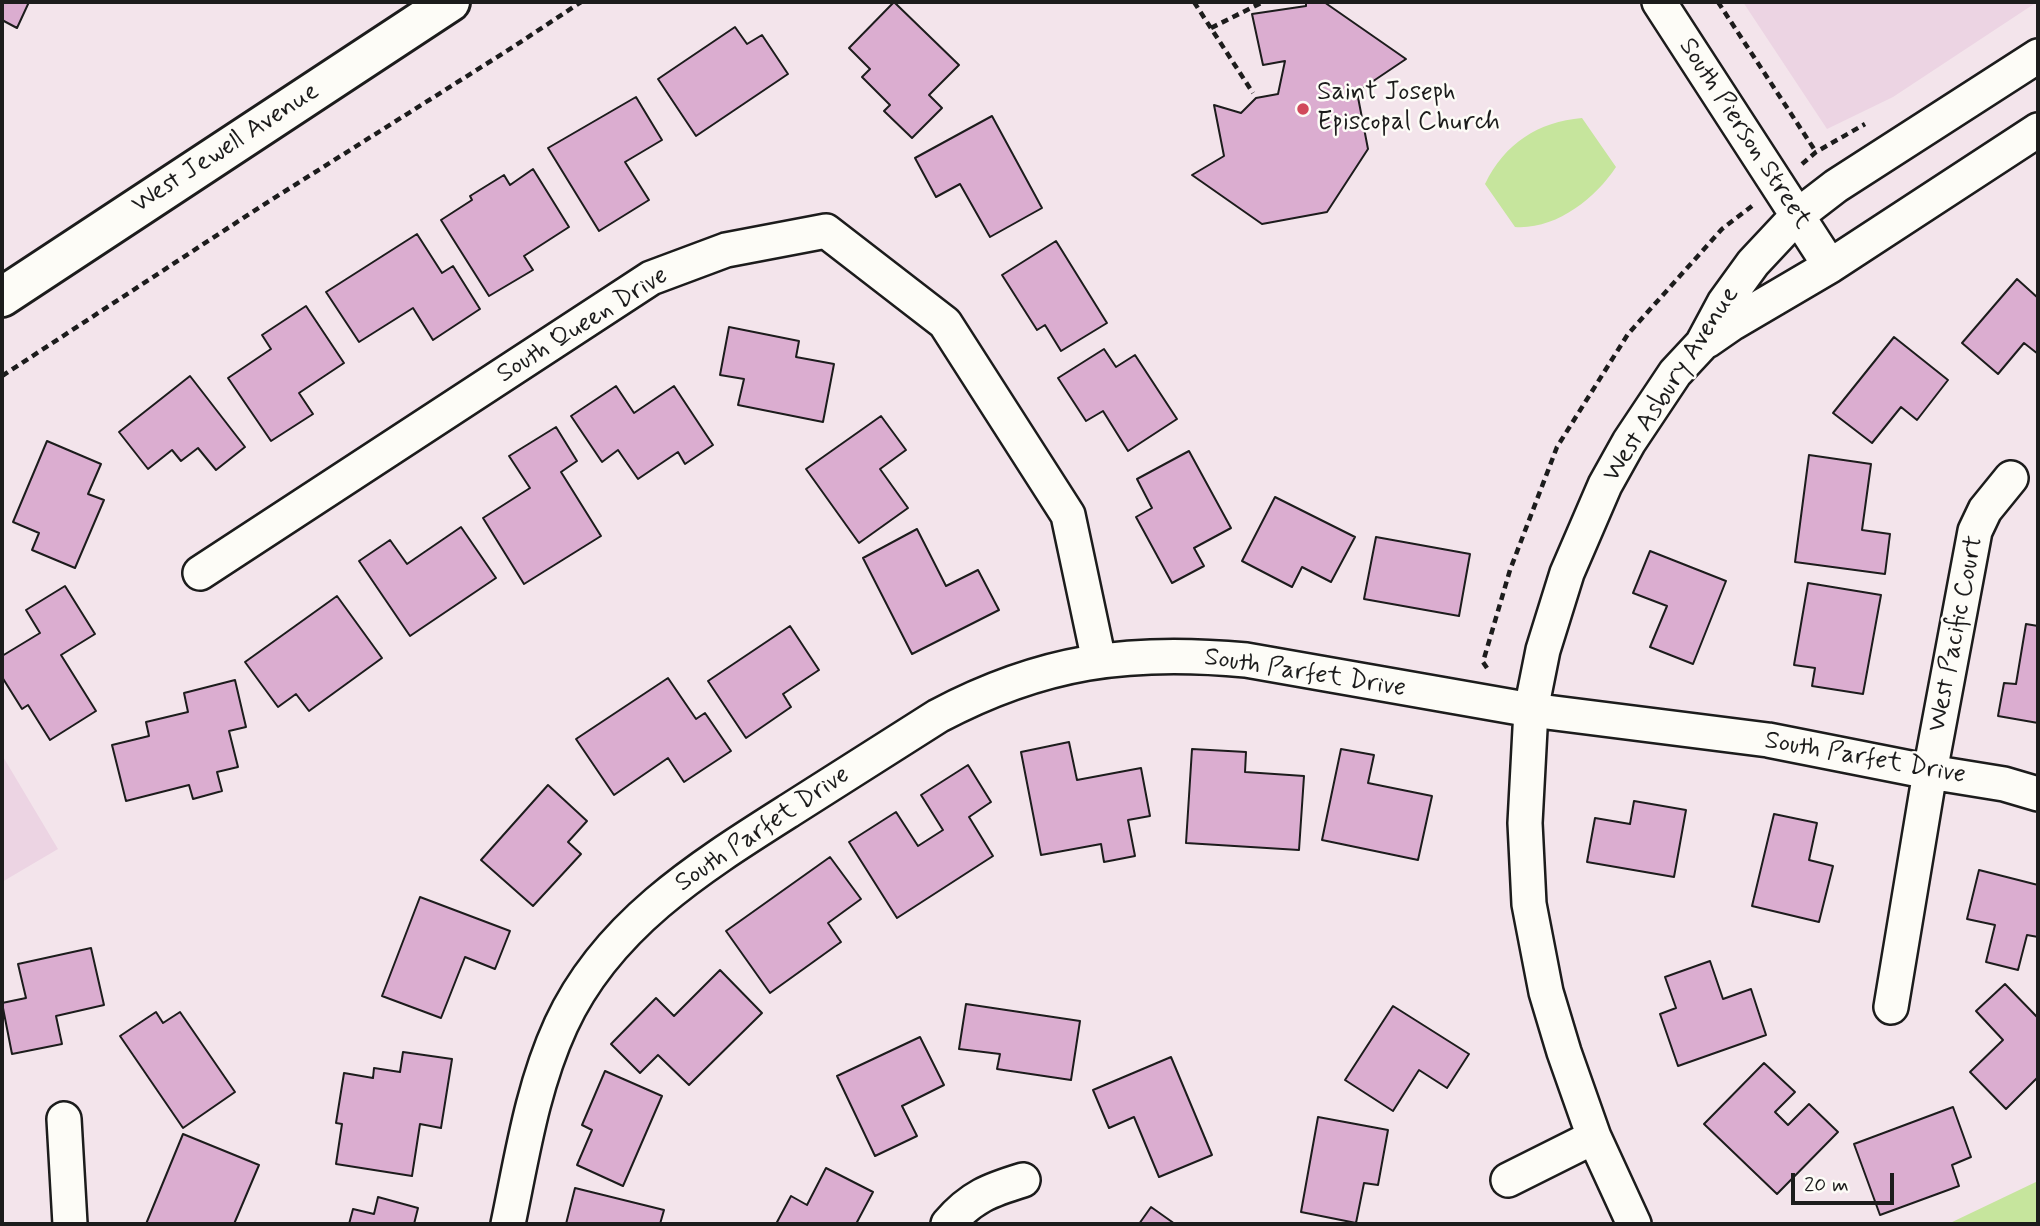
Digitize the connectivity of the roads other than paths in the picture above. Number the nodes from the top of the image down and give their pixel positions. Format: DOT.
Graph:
graph roads {
  1 [pos="450,2"];
  2 [pos="1659,2"];
  3 [pos="2038,56"];
  4 [pos="2038,130"];
  5 [pos="1797,216"];
  6 [pos="1830,266"];
  7 [pos="2,297"];
  8 [pos="1702,344"];
  9 [pos="2011,478"];
  10 [pos="200,573"];
  11 [pos="1099,661"];
  12 [pos="1531,710"];
  13 [pos="1930,772"];
  14 [pos="2038,794"];
  15 [pos="1891,1007"];
  16 [pos="64,1119"];
  17 [pos="1594,1137"];
  18 [pos="1023,1180"];
  19 [pos="1508,1180"];
  20 [pos="71,1224"];
  21 [pos="508,1224"];
  22 [pos="948,1224"];
  23 [pos="1634,1224"];
  1 -- 7 [label="main road, West Jewell Avenue"];
  2 -- 5 [label="street, South Pierson Street"];
  3 -- 5 [label="street, West Asbury Avenue"];
  4 -- 6 [label="street"];
  5 -- 6 [label="street, South Pierson Street"];
  5 -- 8 [label="street, West Asbury Avenue"];
  6 -- 8 [label="street"];
  8 -- 12 [label="street, West Asbury Avenue"];
  9 -- 13 [label="street, West Pacific Court"];
  10 -- 11 [label="street, South Queen Drive"];
  11 -- 12 [label="street, South Parfet Drive"];
  11 -- 21 [label="street, South Parfet Drive"];
  12 -- 13 [label="street, South Parfet Drive"];
  12 -- 17 [label="street, West Asbury Avenue"];
  13 -- 14 [label="street, South Parfet Drive"];
  13 -- 15 [label="street, West Pacific Court"];
  16 -- 20 [label="street"];
  17 -- 19 [label="street"];
  17 -- 23 [label="street, West Asbury Avenue"];
  18 -- 22 [label="street"];
}
